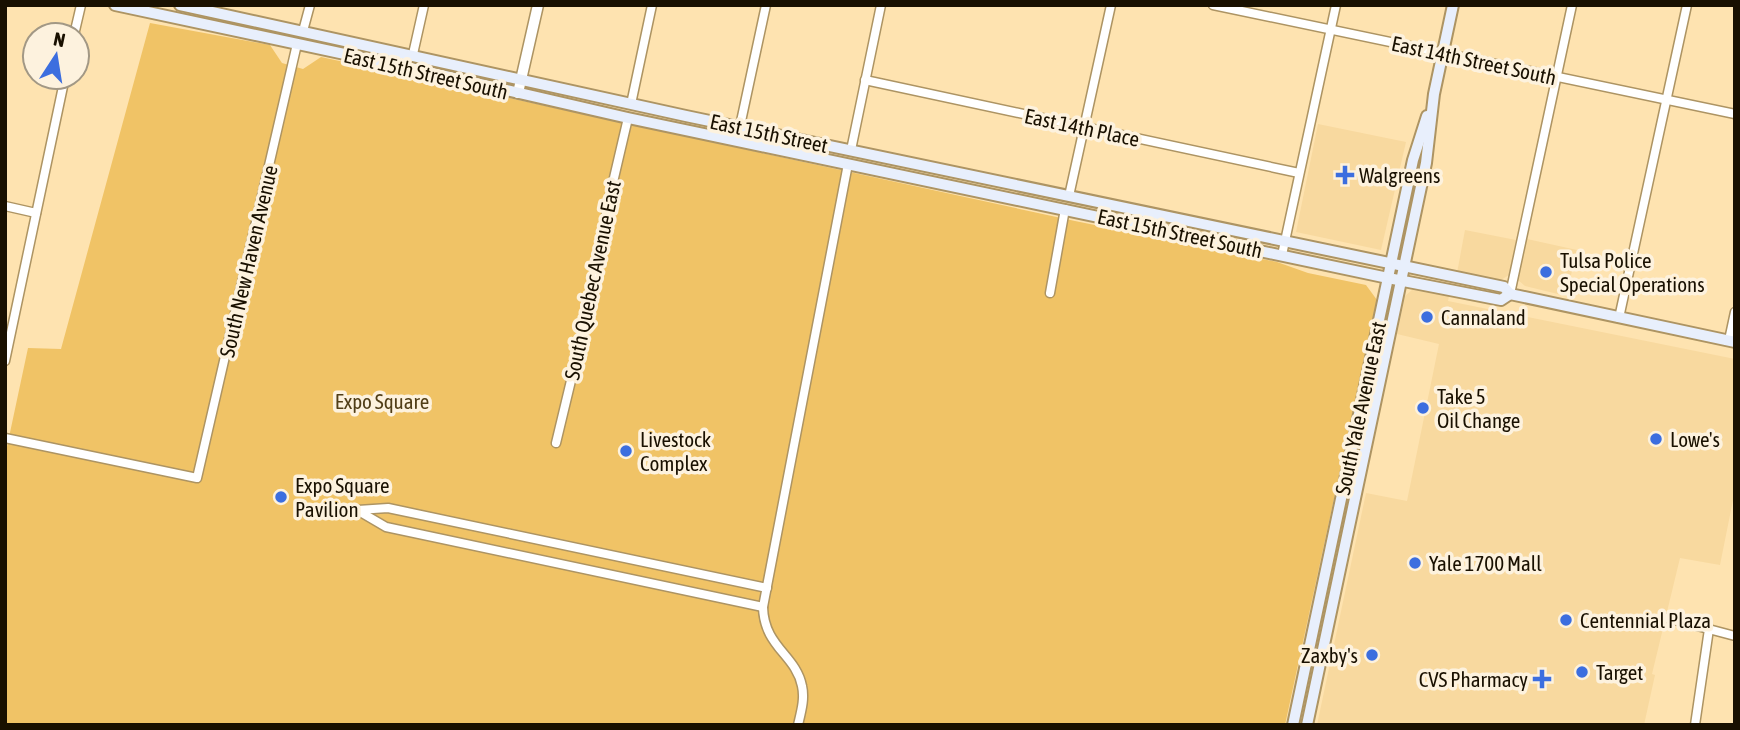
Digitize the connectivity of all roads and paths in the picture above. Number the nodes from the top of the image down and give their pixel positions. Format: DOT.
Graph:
graph roads {
  1 [pos="115,5"];
  2 [pos="180,5"];
  3 [pos="310,5"];
  4 [pos="424,5"];
  5 [pos="538,5"];
  6 [pos="652,5"];
  7 [pos="766,5"];
  8 [pos="881,5"];
  9 [pos="1111,5"];
  10 [pos="1213,5"];
  11 [pos="1336,5"];
  12 [pos="1453,5"];
  13 [pos="1572,5"];
  14 [pos="1687,5"];
  15 [pos="195,7"];
  16 [pos="191,21"];
  17 [pos="1331,30"];
  18 [pos="303,31"];
  19 [pos="297,44"];
  20 [pos="413,54"];
  21 [pos="1442,54"];
  22 [pos="410,68"];
  23 [pos="1556,78"];
  24 [pos="521,80"];
  25 [pos="866,80"];
  26 [pos="62,91"];
  27 [pos="518,93"];
  28 [pos="1434,94"];
  29 [pos="1667,100"];
  30 [pos="631,104"];
  31 [pos="1735,114"];
  32 [pos="687,116"];
  33 [pos="628,118"];
  34 [pos="740,127"];
  35 [pos="1085,127"];
  36 [pos="737,140"];
  37 [pos="851,150"];
  38 [pos="1413,160"];
  39 [pos="1426,163"];
  40 [pos="848,164"];
  41 [pos="1299,173"];
  42 [pos="1069,196"];
  43 [pos="5,206"];
  44 [pos="1065,209"];
  45 [pos="36,213"];
  46 [pos="1285,242"];
  47 [pos="1282,255"];
  48 [pos="1391,265"];
  49 [pos="1404,268"];
  50 [pos="1388,278"];
  51 [pos="1401,281"];
  52 [pos="1050,293"];
  53 [pos="1510,295"];
  54 [pos="1735,313"];
  55 [pos="1619,318"];
  56 [pos="1732,341"];
  57 [pos="5,360"];
  58 [pos="5,438"];
  59 [pos="556,443"];
  60 [pos="1352,445"];
  61 [pos="1366,448"];
  62 [pos="767,588"];
  63 [pos="763,607"];
  64 [pos="1317,611"];
  65 [pos="1331,614"];
  66 [pos="1668,618"];
  67 [pos="1709,629"];
  68 [pos="1735,636"];
  69 [pos="1296,707"];
  70 [pos="1310,710"];
  71 [pos="799,725"];
  72 [pos="1293,725"];
  73 [pos="1307,725"];
  74 [pos="1695,725"];
  1 -- 16 [label="main road, East 15th Street South"];
  2 -- 15 [label="main road, East 15th Street South"];
  3 -- 18 [label="street"];
  4 -- 20 [label="street"];
  5 -- 24 [label="street"];
  6 -- 30 [label="street"];
  7 -- 34 [label="street"];
  8 -- 25 [label="street"];
  9 -- 35 [label="street"];
  10 -- 17 [label="street, East 14th Street South"];
  11 -- 17 [label="street"];
  12 -- 21 [label="main road, South Yale Avenue East"];
  13 -- 23 [label="street"];
  14 -- 29 [label="street"];
  15 -- 16 [label="street"];
  15 -- 18 [label="main road, East 15th Street South"];
  16 -- 19 [label="main road, East 15th Street South"];
  17 -- 21 [label="street, East 14th Street South"];
  17 -- 41 [label="street"];
  18 -- 19 [label="main road"];
  18 -- 20 [label="main road, East 15th Street South"];
  19 -- 22 [label="main road, East 15th Street South"];
  19 -- 58 [label="street, South New Haven Avenue"];
  20 -- 22 [label="main road"];
  20 -- 24 [label="main road, East 15th Street South"];
  21 -- 23 [label="street, East 14th Street South"];
  21 -- 28 [label="main road, South Yale Avenue East"];
  22 -- 27 [label="main road, East 15th Street South"];
  23 -- 29 [label="street, East 14th Street South"];
  23 -- 53 [label="street"];
  24 -- 27 [label="street"];
  24 -- 30 [label="main road, East 15th Street South"];
  25 -- 35 [label="street, East 14th Place"];
  25 -- 37 [label="street"];
  26 -- 45 [label="street"];
  27 -- 33 [label="main road, East 15th Street South"];
  28 -- 38 [label="main road, South Yale Avenue East"];
  28 -- 39 [label="main road, South Yale Avenue East"];
  29 -- 31 [label="street, East 14th Street South"];
  29 -- 55 [label="street"];
  30 -- 32 [label="main road, East 15th Street South"];
  30 -- 33 [label="main road"];
  32 -- 34 [label="main road, East 15th Street"];
  33 -- 36 [label="main road, East 15th Street South"];
  33 -- 59 [label="street, South Quebec Avenue East"];
  34 -- 36 [label="street"];
  34 -- 37 [label="main road, East 15th Street"];
  35 -- 41 [label="street, East 14th Place"];
  35 -- 42 [label="street"];
  36 -- 40 [label="main road, East 15th Street"];
  37 -- 40 [label="main road"];
  37 -- 42 [label="main road, East 15th Street South"];
  38 -- 39 [label="main road"];
  38 -- 48 [label="main road, South Yale Avenue East"];
  39 -- 49 [label="main road, South Yale Avenue East"];
  40 -- 44 [label="main road, East 15th Street South"];
  40 -- 62 [label="street"];
  41 -- 46 [label="street"];
  42 -- 44 [label="main road"];
  42 -- 46 [label="main road, East 15th Street South"];
  43 -- 45 [label="street"];
  44 -- 47 [label="main road, East 15th Street South"];
  44 -- 52 [label="street"];
  45 -- 57 [label="street"];
  46 -- 47 [label="street"];
  46 -- 48 [label="main road, East 15th Street South"];
  47 -- 50 [label="main road, East 15th Street South"];
  48 -- 49 [label="main road, East 15th Street South"];
  48 -- 50 [label="main road, South Yale Avenue East"];
  49 -- 51 [label="main road, South Yale Avenue East"];
  49 -- 53 [label="main road, East 15th Street South"];
  50 -- 51 [label="main road, East 15th Street South"];
  50 -- 60 [label="main road, South Yale Avenue East"];
  51 -- 53 [label="main road, East 15th Street South"];
  51 -- 61 [label="main road, South Yale Avenue East"];
  53 -- 55 [label="main road, East 15th Street South"];
  54 -- 56 [label="street"];
  55 -- 56 [label="main road, East 15th Street South"];
  60 -- 61 [label="main road"];
  60 -- 64 [label="main road, South Yale Avenue East"];
  61 -- 65 [label="main road, South Yale Avenue East"];
  62 -- 63 [label="street"];
  62 -- 63 [label="street"];
  63 -- 71 [label="street"];
  64 -- 65 [label="main road"];
  64 -- 69 [label="main road, South Yale Avenue East"];
  65 -- 70 [label="main road, South Yale Avenue East"];
  66 -- 67 [label="street"];
  67 -- 68 [label="street"];
  67 -- 74 [label="street"];
  69 -- 70 [label="main road"];
  69 -- 72 [label="main road, South Yale Avenue East"];
  70 -- 73 [label="main road, South Yale Avenue East"];
}
